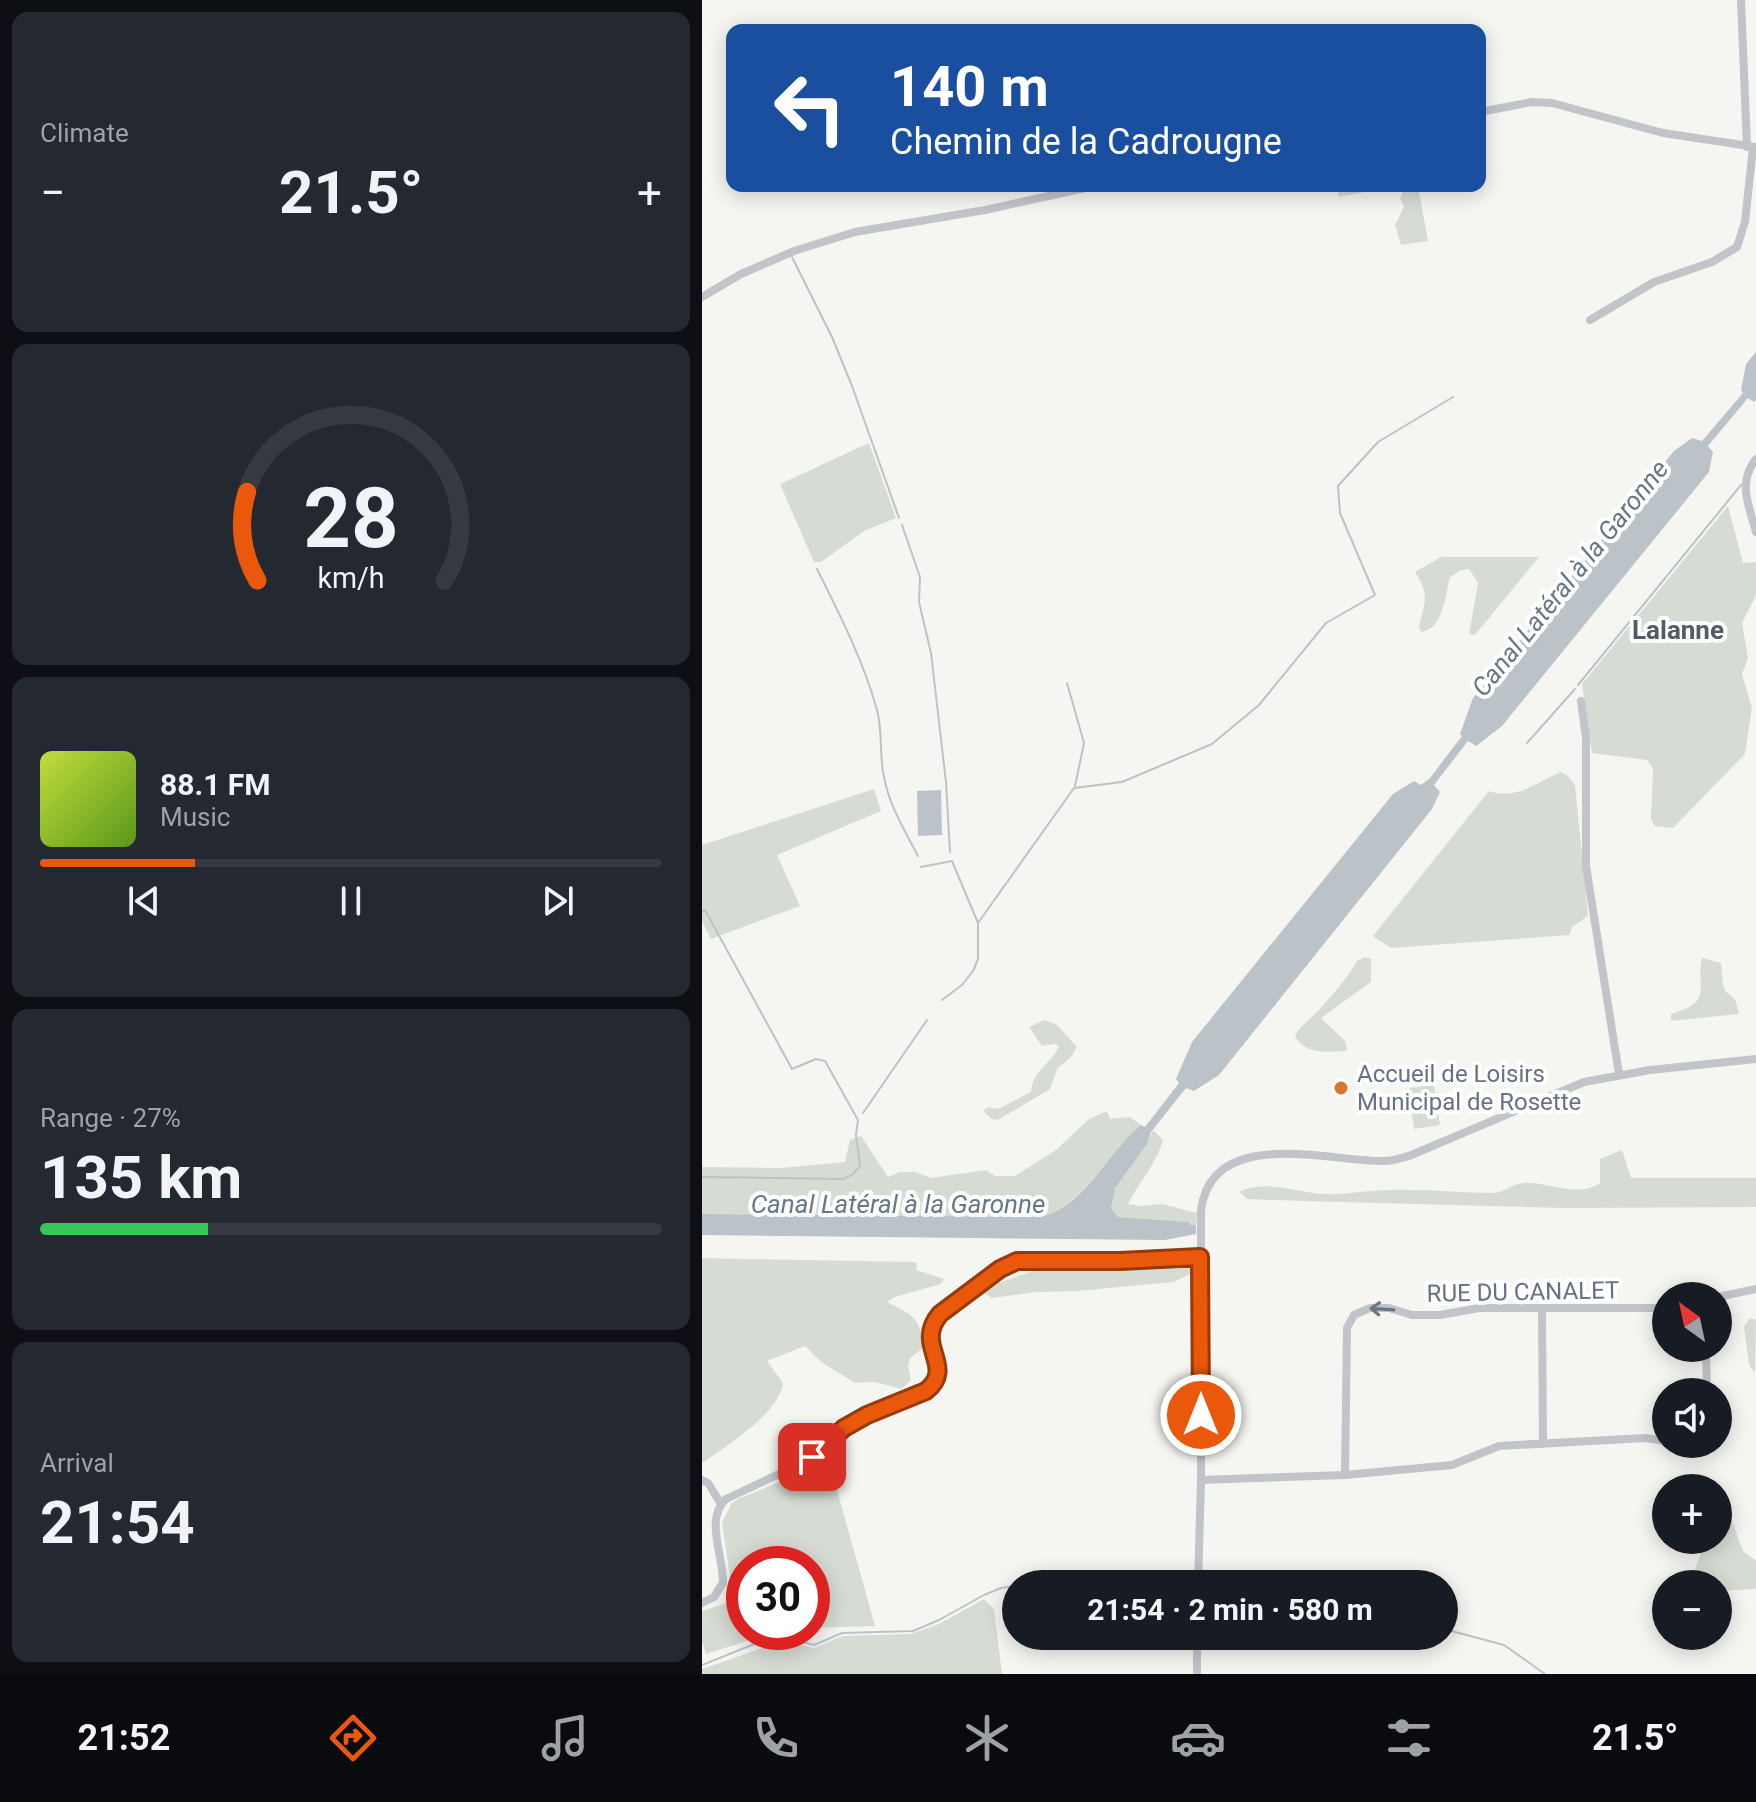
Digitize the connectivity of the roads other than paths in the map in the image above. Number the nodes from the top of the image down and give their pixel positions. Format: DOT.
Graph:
graph roads {
  1 [pos="1741,0"];
  2 [pos="1486,111"];
  3 [pos="1752,147"];
  4 [pos="1067,192"];
  5 [pos="702,297"];
  6 [pos="1590,320"];
  7 [pos="1756,459"];
  8 [pos="1756,532"];
  9 [pos="1581,701"];
  10 [pos="1756,1059"];
  11 [pos="1619,1074"];
  12 [pos="1200,1257"];
  13 [pos="1756,1289"];
  14 [pos="1732,1294"];
  15 [pos="1652,1308"];
  16 [pos="1542,1310"];
  17 [pos="1652,1439"];
  18 [pos="1543,1444"];
  19 [pos="1345,1475"];
  20 [pos="702,1480"];
  21 [pos="1201,1480"];
  22 [pos="721,1504"];
  23 [pos="1198,1570"];
  24 [pos="702,1603"];
  25 [pos="1197,1650"];
  26 [pos="1197,1674"];
  1 -- 3 [label="street"];
  2 -- 3 [label="street"];
  3 -- 6 [label="street"];
  4 -- 5 [label="street"];
  7 -- 8 [label="street"];
  9 -- 11 [label="street"];
  10 -- 11 [label="street"];
  11 -- 12 [label="street"];
  12 -- 21 [label="street"];
  12 -- 22 [label="street"];
  13 -- 14 [label="street"];
  15 -- 16 [label="street, RUE DU CANALET"];
  16 -- 18 [label="street"];
  16 -- 19 [label="street, RUE DU CANALET, one-way"];
  17 -- 18 [label="street"];
  18 -- 19 [label="street"];
  19 -- 21 [label="street"];
  20 -- 22 [label="street"];
  21 -- 23 [label="street"];
  22 -- 24 [label="street"];
  25 -- 26 [label="street"];
}
